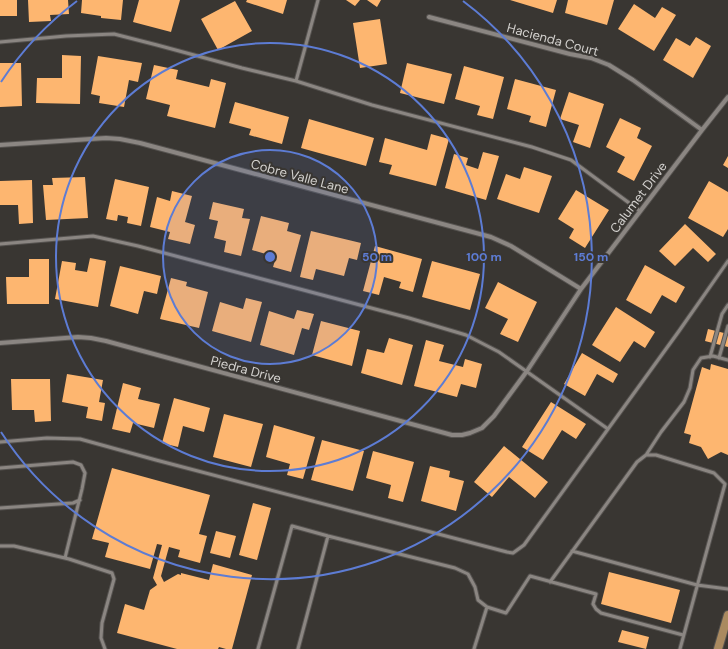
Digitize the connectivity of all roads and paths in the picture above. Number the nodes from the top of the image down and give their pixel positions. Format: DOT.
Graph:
graph roads {
  1 [pos="318,0"];
  2 [pos="429,17"];
  3 [pos="0,42"];
  4 [pos="296,81"];
  5 [pos="728,97"];
  6 [pos="702,130"];
  7 [pos="0,145"];
  8 [pos="640,211"];
  9 [pos="0,244"];
  10 [pos="728,261"];
  11 [pos="581,289"];
  12 [pos="728,305"];
  13 [pos="728,326"];
  14 [pos="0,343"];
  15 [pos="728,354"];
  16 [pos="710,357"];
  17 [pos="719,358"];
  18 [pos="727,360"];
  19 [pos="527,371"];
  20 [pos="482,428"];
  21 [pos="608,429"];
  22 [pos="0,442"];
  23 [pos="646,455"];
  24 [pos="0,468"];
  25 [pos="80,500"];
  26 [pos="0,508"];
  27 [pos="328,536"];
  28 [pos="0,546"];
  29 [pos="572,551"];
  30 [pos="65,558"];
  31 [pos="550,582"];
  32 [pos="697,585"];
  33 [pos="728,589"];
  34 [pos="487,607"];
  35 [pos="728,616"];
  36 [pos="683,635"];
  37 [pos="105,649"];
  38 [pos="258,649"];
  39 [pos="298,649"];
  40 [pos="474,649"];
  41 [pos="680,649"];
  42 [pos="718,649"];
  1 -- 4 [label="lane"];
  2 -- 6 [label="street, Hacienda Court"];
  3 -- 4 [label="lane"];
  4 -- 8 [label="lane"];
  5 -- 6 [label="street, Calumet Drive"];
  6 -- 8 [label="street, Calumet Drive"];
  7 -- 11 [label="street, Cobre Valle Lane"];
  8 -- 11 [label="street, Calumet Drive"];
  9 -- 19 [label="lane"];
  10 -- 21 [label="lane"];
  11 -- 19 [label="street, Calumet Drive"];
  12 -- 16 [label="lane"];
  13 -- 17 [label="lane"];
  14 -- 20 [label="street, Piedra Drive"];
  15 -- 18 [label="lane"];
  16 -- 17 [label="lane"];
  16 -- 23 [label="lane"];
  17 -- 18 [label="lane"];
  19 -- 20 [label="street, Calumet Drive"];
  19 -- 21 [label="lane"];
  21 -- 22 [label="lane"];
  23 -- 29 [label="lane"];
  23 -- 32 [label="lane"];
  24 -- 25 [label="lane"];
  25 -- 26 [label="lane"];
  25 -- 30 [label="lane"];
  27 -- 34 [label="lane"];
  27 -- 38 [label="lane"];
  27 -- 39 [label="lane"];
  28 -- 30 [label="lane"];
  29 -- 31 [label="lane"];
  29 -- 32 [label="lane"];
  30 -- 37 [label="lane"];
  31 -- 34 [label="lane"];
  31 -- 36 [label="lane"];
  32 -- 33 [label="lane"];
  32 -- 36 [label="lane"];
  34 -- 40 [label="lane"];
  35 -- 42 [label="main road"];
  36 -- 41 [label="lane"];
}
